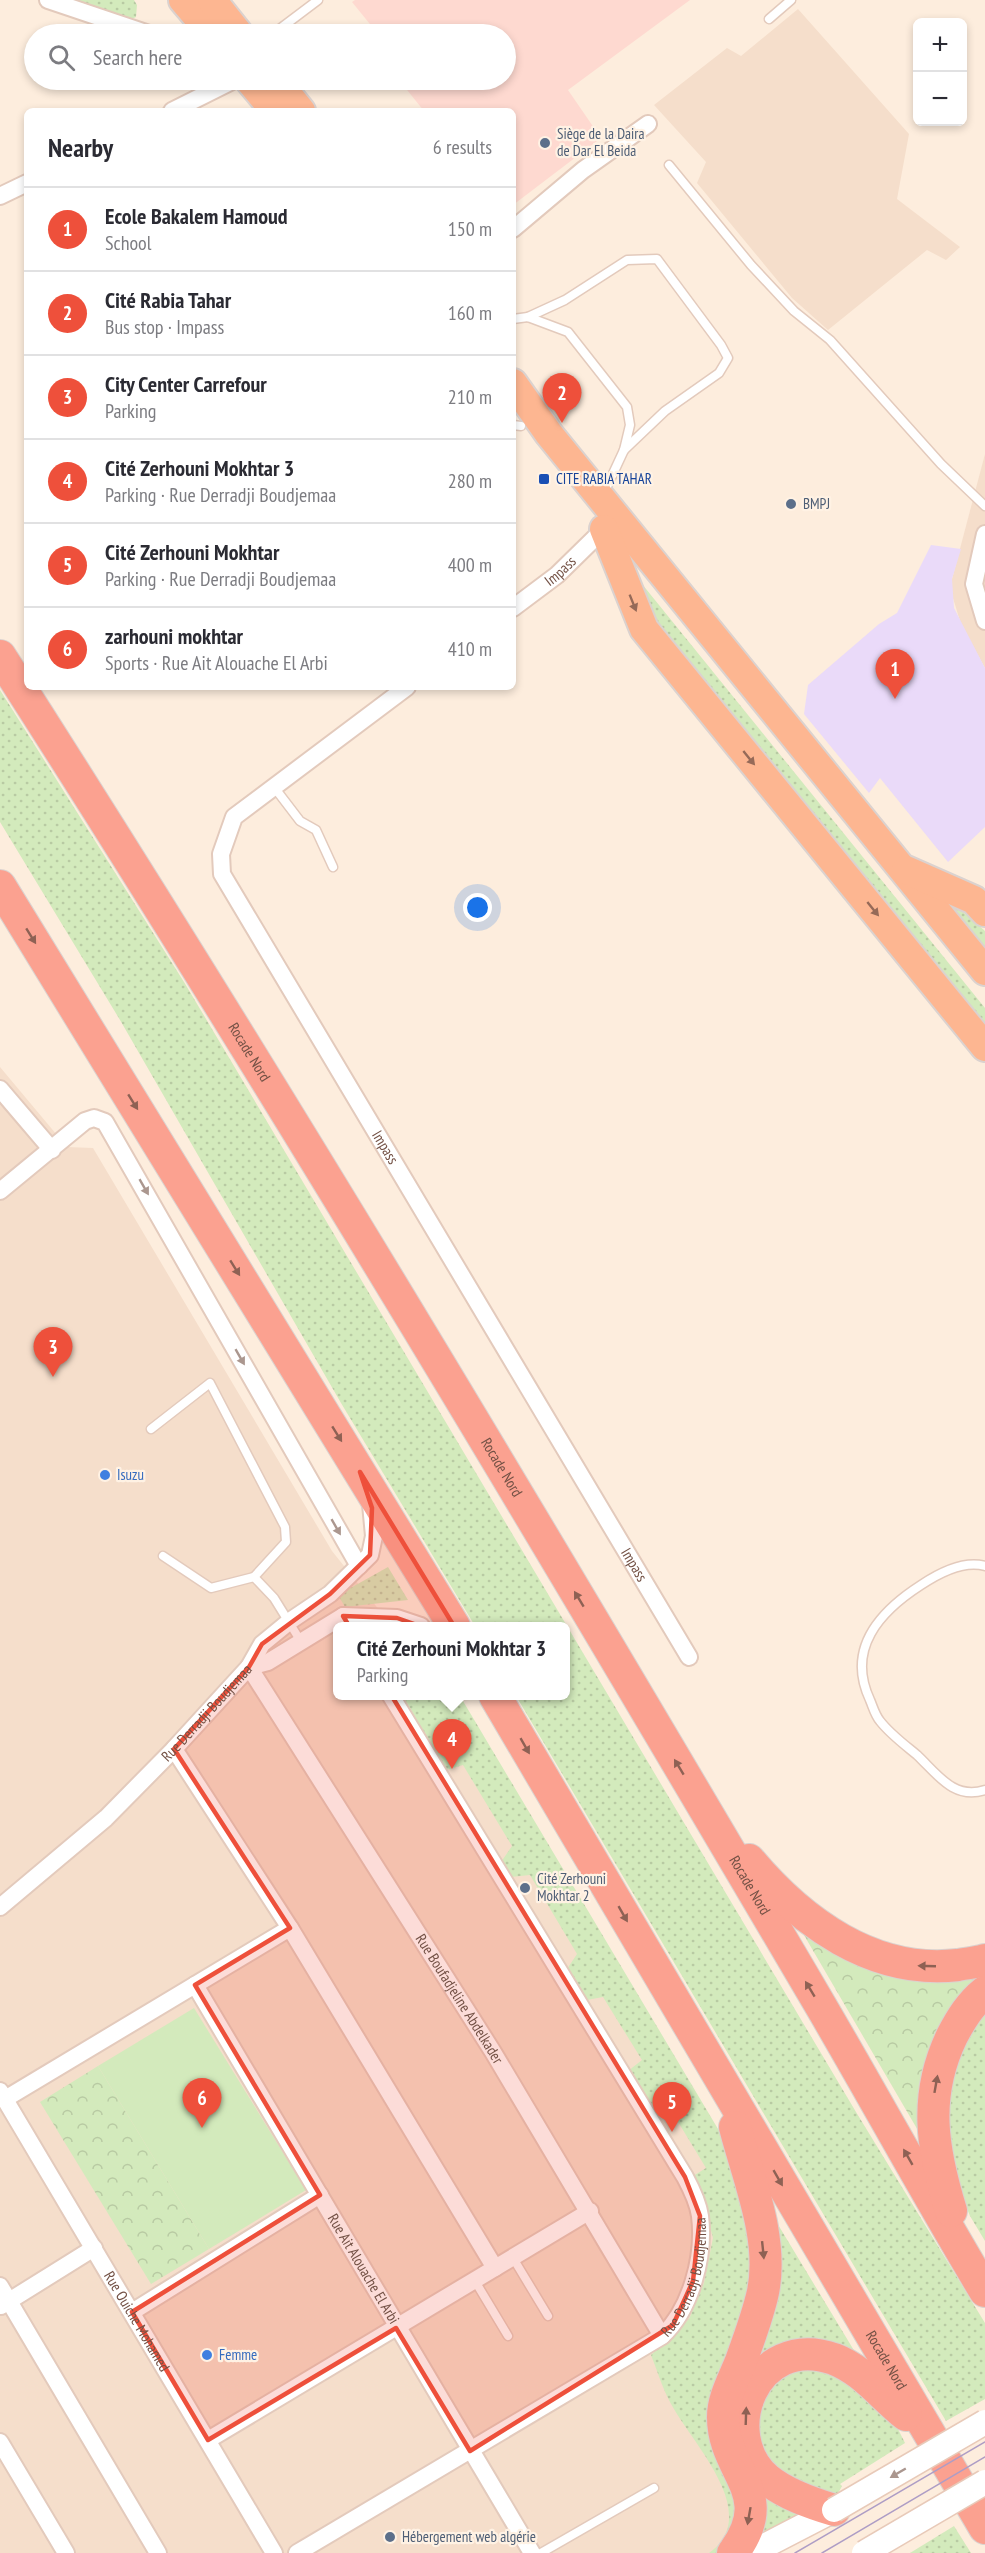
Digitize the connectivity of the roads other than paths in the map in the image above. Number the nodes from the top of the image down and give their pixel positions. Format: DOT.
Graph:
graph roads {
  1 [pos="48,0"];
  2 [pos="183,0"];
  3 [pos="212,0"];
  4 [pos="318,0"];
  5 [pos="791,0"];
  6 [pos="769,19"];
  7 [pos="119,24"];
  8 [pos="203,24"];
  9 [pos="231,24"];
  10 [pos="286,24"];
  11 [pos="214,90"];
  12 [pos="265,96"];
  13 [pos="178,108"];
  14 [pos="294,108"];
  15 [pos="648,124"];
  16 [pos="669,165"];
  17 [pos="24,184"];
  18 [pos="0,196"];
  19 [pos="516,226"];
  20 [pos="528,317"];
  21 [pos="516,319"];
  22 [pos="516,387"];
  23 [pos="516,423"];
  24 [pos="624,450"];
  25 [pos="602,498"];
  26 [pos="985,506"];
  27 [pos="604,529"];
  28 [pos="985,534"];
  29 [pos="516,606"];
  30 [pos="985,621"];
  31 [pos="0,656"];
  32 [pos="403,690"];
  33 [pos="274,787"];
  34 [pos="333,867"];
  35 [pos="901,868"];
  36 [pos="0,886"];
  37 [pos="985,912"];
  38 [pos="985,971"];
  39 [pos="985,991"];
  40 [pos="985,1047"];
  41 [pos="0,1089"];
  42 [pos="52,1150"];
  43 [pos="0,1191"];
  44 [pos="152,1429"];
  45 [pos="360,1472"];
  46 [pos="163,1556"];
  47 [pos="359,1566"];
  48 [pos="985,1566"];
  49 [pos="254,1577"];
  50 [pos="330,1594"];
  51 [pos="290,1621"];
  52 [pos="346,1621"];
  53 [pos="410,1622"];
  54 [pos="452,1622"];
  55 [pos="333,1626"];
  56 [pos="300,1640"];
  57 [pos="689,1657"];
  58 [pos="249,1667"];
  59 [pos="394,1700"];
  60 [pos="498,1700"];
  61 [pos="174,1749"];
  62 [pos="985,1790"];
  63 [pos="698,1798"];
  64 [pos="0,1907"];
  65 [pos="290,1928"];
  66 [pos="985,1960"];
  67 [pos="195,1985"];
  68 [pos="985,1992"];
  69 [pos="727,2091"];
  70 [pos="3,2095"];
  71 [pos="320,2195"];
  72 [pos="590,2211"];
  73 [pos="94,2248"];
  74 [pos="513,2258"];
  75 [pos="968,2263"];
  76 [pos="495,2268"];
  77 [pos="475,2281"];
  78 [pos="985,2291"];
  79 [pos="3,2298"];
  80 [pos="132,2312"];
  81 [pos="548,2316"];
  82 [pos="396,2328"];
  83 [pos="508,2336"];
  84 [pos="662,2336"];
  85 [pos="985,2422"];
  86 [pos="928,2432"];
  87 [pos="208,2440"];
  88 [pos="0,2442"];
  89 [pos="470,2451"];
  90 [pos="985,2482"];
  91 [pos="654,2488"];
  92 [pos="834,2510"];
  93 [pos="985,2528"];
  94 [pos="66,2553"];
  95 [pos="158,2553"];
  96 [pos="274,2553"];
  97 [pos="297,2553"];
  98 [pos="532,2553"];
  99 [pos="541,2553"];
  100 [pos="733,2553"];
  101 [pos="752,2553"];
  102 [pos="864,2553"];
  1 -- 7 [label="street"];
  2 -- 8 [label="highway"];
  3 -- 9 [label="highway"];
  4 -- 10 [label="lane"];
  5 -- 6 [label="lane"];
  11 -- 13 [label="street"];
  12 -- 14 [label="highway"];
  15 -- 19 [label="street"];
  16 -- 26 [label="lane"];
  17 -- 18 [label="street"];
  20 -- 21 [label="lane"];
  20 -- 24 [label="lane"];
  20 -- 24 [label="lane"];
  22 -- 25 [label="highway"];
  23 -- 27 [label="highway"];
  24 -- 25 [label="lane"];
  25 -- 35 [label="highway"];
  27 -- 29 [label="street, Impass"];
  27 -- 39 [label="highway"];
  27 -- 40 [label="highway, one-way"];
  28 -- 30 [label="street"];
  63 -- 31 [label="highway, Rocade Nord, one-way"];
  32 -- 33 [label="street, Impass"];
  33 -- 34 [label="lane"];
  33 -- 57 [label="street, Impass"];
  35 -- 37 [label="highway"];
  35 -- 38 [label="highway"];
  36 -- 45 [label="highway, one-way"];
  41 -- 42 [label="street"];
  42 -- 43 [label="street"];
  42 -- 47 [label="street, one-way"];
  44 -- 49 [label="lane"];
  45 -- 47 [label="street"];
  45 -- 54 [label="highway"];
  46 -- 49 [label="lane"];
  47 -- 50 [label="street"];
  48 -- 62 [label="lane"];
  49 -- 51 [label="lane"];
  50 -- 51 [label="street"];
  50 -- 52 [label="street"];
  51 -- 56 [label="lane"];
  51 -- 58 [label="street"];
  52 -- 53 [label="street"];
  55 -- 56 [label="street, Rue Derradji Boudjemaa"];
  56 -- 58 [label="street, Rue Derradji Boudjemaa"];
  58 -- 61 [label="street, Rue Derradji Boudjemaa"];
  58 -- 72 [label="street, Rue Boufadjeline Abdelkader"];
  59 -- 84 [label="street, Rue Derradji Boudjemaa"];
  60 -- 69 [label="highway, Rocade Nord, one-way"];
  61 -- 64 [label="street, Rue Derradji Boudjemaa"];
  61 -- 65 [label="street"];
  66 -- 63 [label="highway, one-way"];
  75 -- 63 [label="highway, Rocade Nord, one-way"];
  65 -- 67 [label="street"];
  65 -- 76 [label="street"];
  67 -- 70 [label="street"];
  67 -- 71 [label="street, Rue Ait Alouache El Arbi"];
  75 -- 68 [label="highway, one-way"];
  69 -- 86 [label="highway, Rocade Nord, one-way"];
  69 -- 100 [label="highway, one-way"];
  70 -- 73 [label="street, Rue Ouiche Mohamed"];
  71 -- 80 [label="street"];
  71 -- 82 [label="street, Rue Ait Alouache El Arbi"];
  72 -- 74 [label="street"];
  72 -- 84 [label="street, Rue Boufadjeline Abdelkader"];
  73 -- 79 [label="street"];
  73 -- 80 [label="street, Rue Ouiche Mohamed"];
  74 -- 76 [label="street"];
  74 -- 81 [label="lane"];
  75 -- 78 [label="highway, Rocade Nord"];
  76 -- 77 [label="street"];
  77 -- 82 [label="street"];
  77 -- 83 [label="lane"];
  79 -- 95 [label="street"];
  80 -- 87 [label="street, Rue Ouiche Mohamed"];
  82 -- 87 [label="street"];
  82 -- 89 [label="street, Rue Ait Alouache El Arbi"];
  84 -- 89 [label="street, Rue Derradji Boudjemaa"];
  85 -- 92 [label="main road, one-way, bridge"];
  92 -- 86 [label="highway, one-way"];
  86 -- 93 [label="highway, Rocade Nord"];
  87 -- 96 [label="street, Rue Ouiche Mohamed"];
  88 -- 94 [label="street"];
  89 -- 97 [label="street, Rue Derradji Boudjemaa"];
  89 -- 98 [label="street, Rue Ait Alouache El Arbi"];
  90 -- 102 [label="main road, bridge"];
  91 -- 99 [label="lane"];
  92 -- 101 [label="main road"];
}
